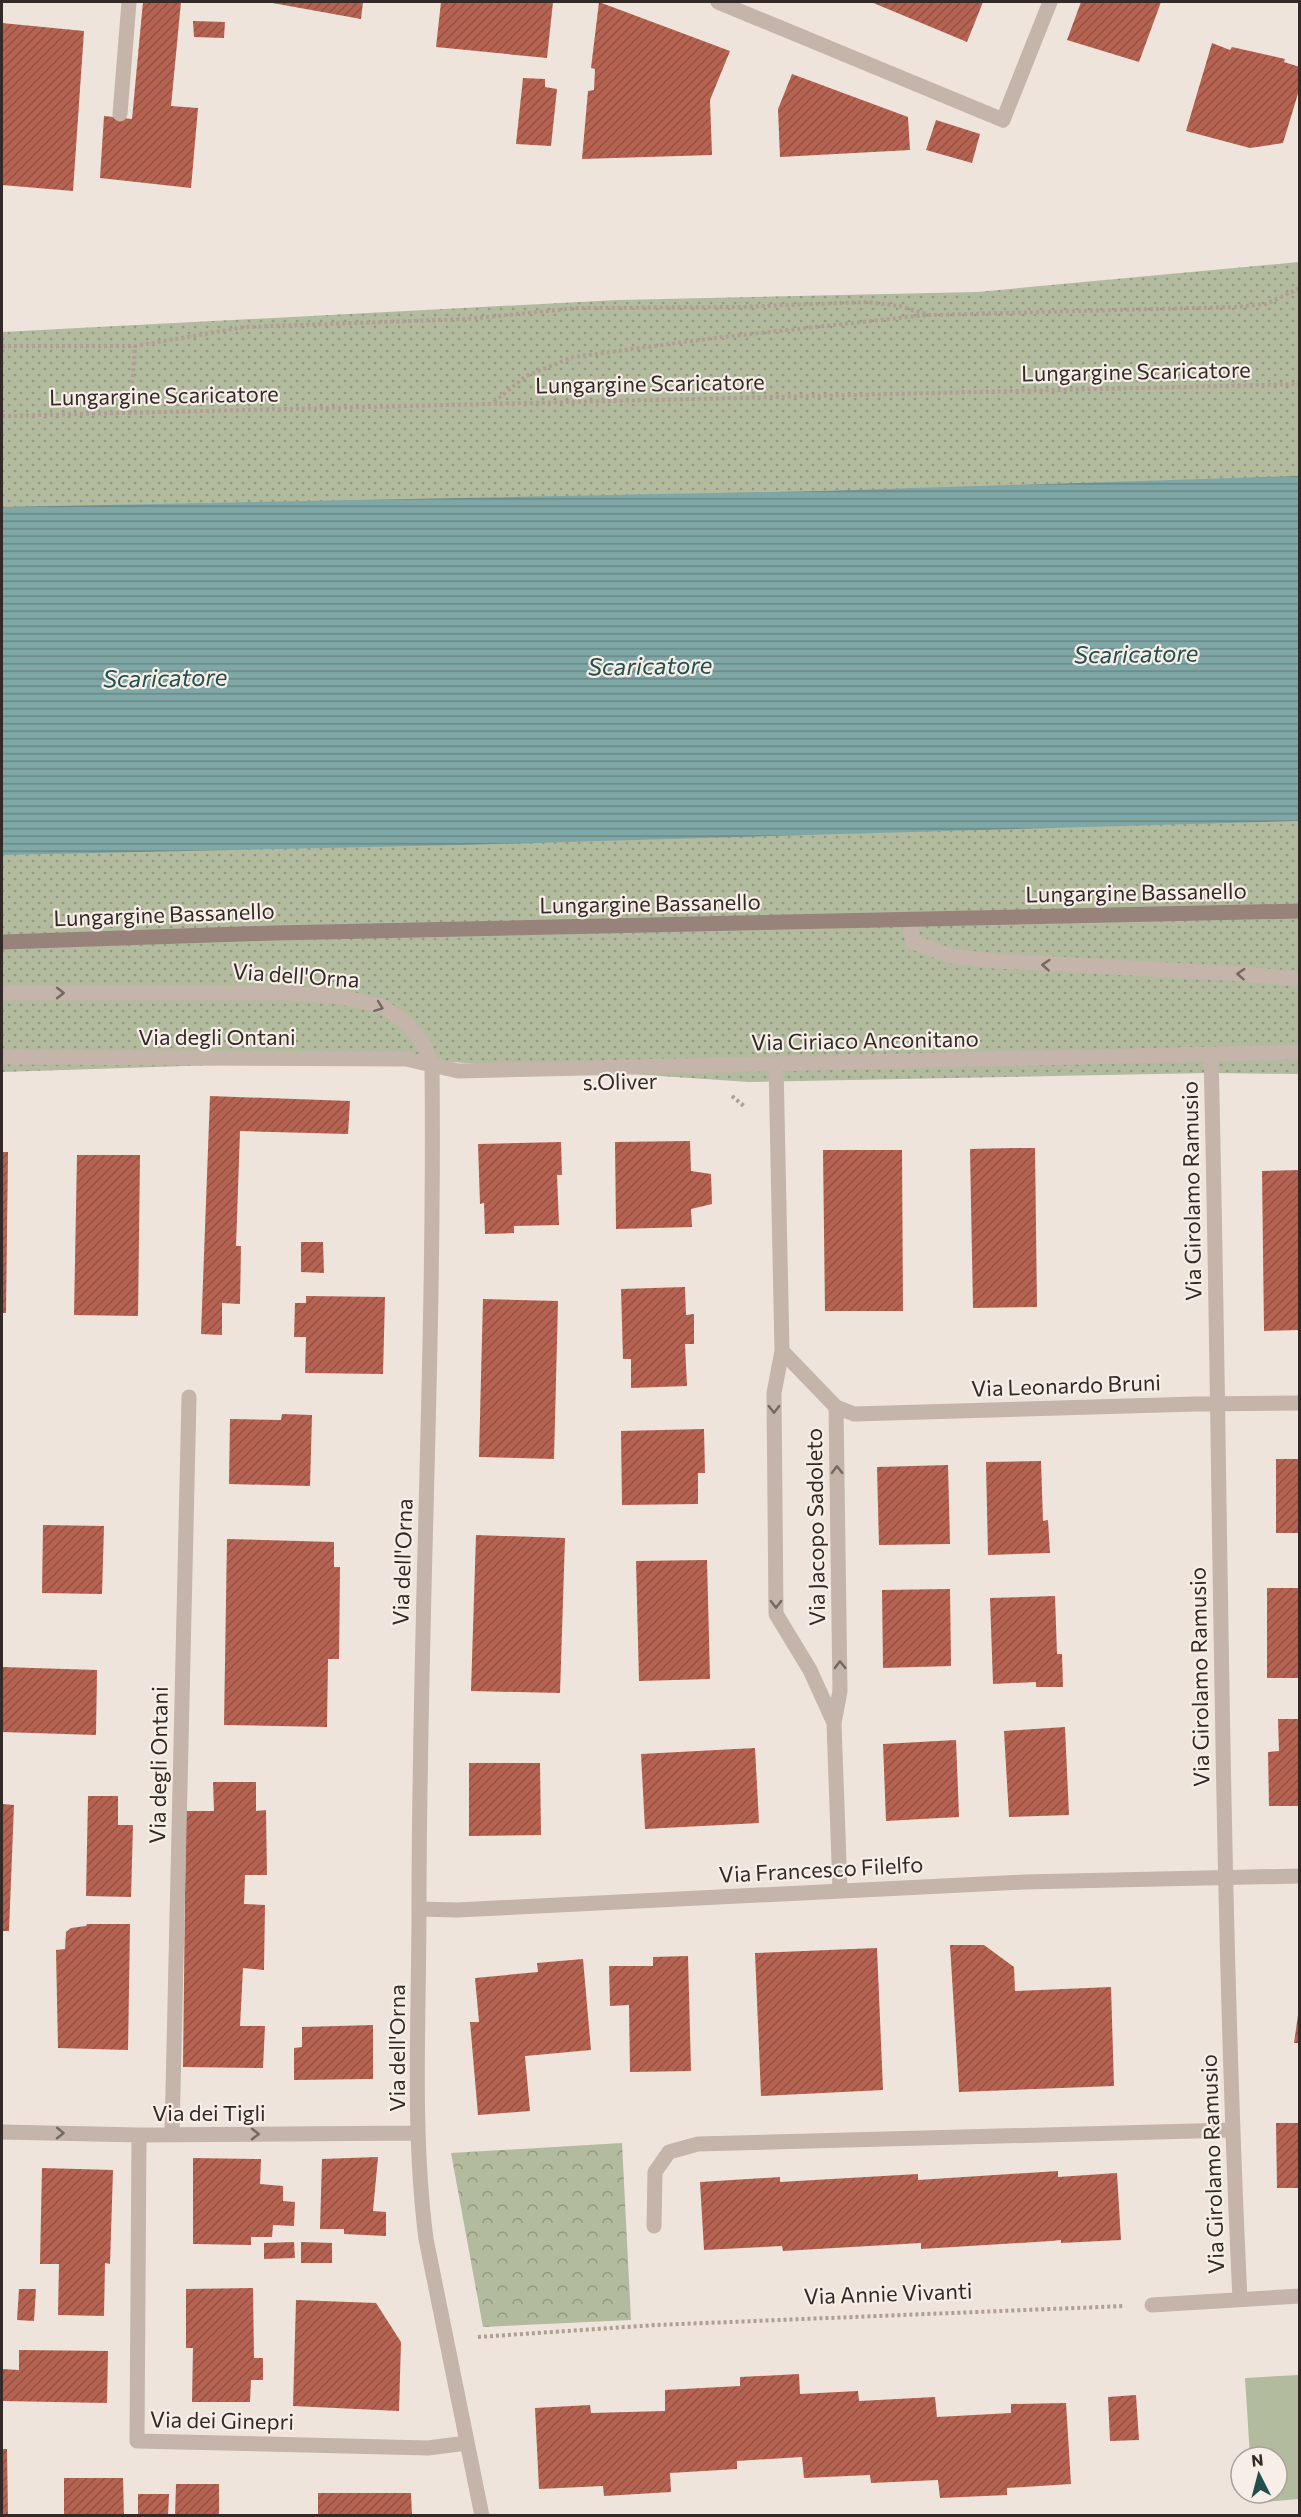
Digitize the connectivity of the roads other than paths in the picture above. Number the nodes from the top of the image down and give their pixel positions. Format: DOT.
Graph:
graph roads {
  1 [pos="129,2"];
  2 [pos="718,2"];
  3 [pos="1050,2"];
  4 [pos="120,114"];
  5 [pos="1299,911"];
  6 [pos="909,921"];
  7 [pos="2,942"];
  8 [pos="1299,979"];
  9 [pos="2,993"];
  10 [pos="1299,1052"];
  11 [pos="1211,1054"];
  12 [pos="2,1057"];
  13 [pos="777,1064"];
  14 [pos="432,1065"];
  15 [pos="782,1351"];
  16 [pos="189,1397"];
  17 [pos="1299,1403"];
  18 [pos="1216,1404"];
  19 [pos="836,1407"];
  20 [pos="834,1723"];
  21 [pos="1299,1876"];
  22 [pos="1226,1878"];
  23 [pos="840,1890"];
  24 [pos="419,1909"];
  25 [pos="1232,2130"];
  26 [pos="2,2132"];
  27 [pos="417,2133"];
  28 [pos="172,2134"];
  29 [pos="139,2135"];
  30 [pos="654,2226"];
  31 [pos="1299,2296"];
  32 [pos="1240,2299"];
  33 [pos="1152,2305"];
  34 [pos="467,2442"];
  35 [pos="482,2516"];
  1 -- 4 [label="street"];
  2 -- 3 [label="street"];
  5 -- 6 [label="street, Lungargine Bassanello"];
  6 -- 7 [label="street, Lungargine Bassanello"];
  8 -- 6 [label="street, one-way"];
  9 -- 14 [label="street, Via dell'Orna, one-way"];
  10 -- 11 [label="street, Via Ciriaco Anconitano"];
  11 -- 13 [label="street, Via Ciriaco Anconitano"];
  11 -- 18 [label="street, Via Girolamo Ramusio"];
  12 -- 14 [label="street, Via degli Ontani"];
  13 -- 14 [label="street, Via Ciriaco Anconitano"];
  13 -- 15 [label="street, Via Jacopo Sadoleto"];
  14 -- 24 [label="street, Via dell'Orna"];
  15 -- 19 [label="street, Via Jacopo Sadoleto"];
  15 -- 20 [label="street, Via Jacopo Sadoleto, one-way"];
  16 -- 28 [label="street, Via degli Ontani"];
  17 -- 18 [label="street, Via Leonardo Bruni"];
  18 -- 19 [label="street, Via Leonardo Bruni"];
  18 -- 22 [label="street, Via Girolamo Ramusio"];
  20 -- 19 [label="street, Via Jacopo Sadoleto, one-way"];
  20 -- 23 [label="street, Via Jacopo Sadoleto"];
  21 -- 22 [label="street"];
  22 -- 23 [label="street, Via Francesco Filelfo"];
  22 -- 25 [label="street, Via Girolamo Ramusio"];
  23 -- 24 [label="street, Via Francesco Filelfo"];
  24 -- 27 [label="street, Via dell'Orna"];
  25 -- 30 [label="street"];
  25 -- 32 [label="street, Via Girolamo Ramusio"];
  26 -- 29 [label="street, Via dei Tigli, one-way"];
  28 -- 27 [label="street, Via dei Tigli, one-way"];
  27 -- 34 [label="street, Via dell'Orna"];
  28 -- 29 [label="street, Via dei Tigli"];
  29 -- 34 [label="street, Via dei Ginepri"];
  31 -- 32 [label="street"];
  32 -- 33 [label="street"];
  34 -- 35 [label="street, Via dell'Orna"];
}
